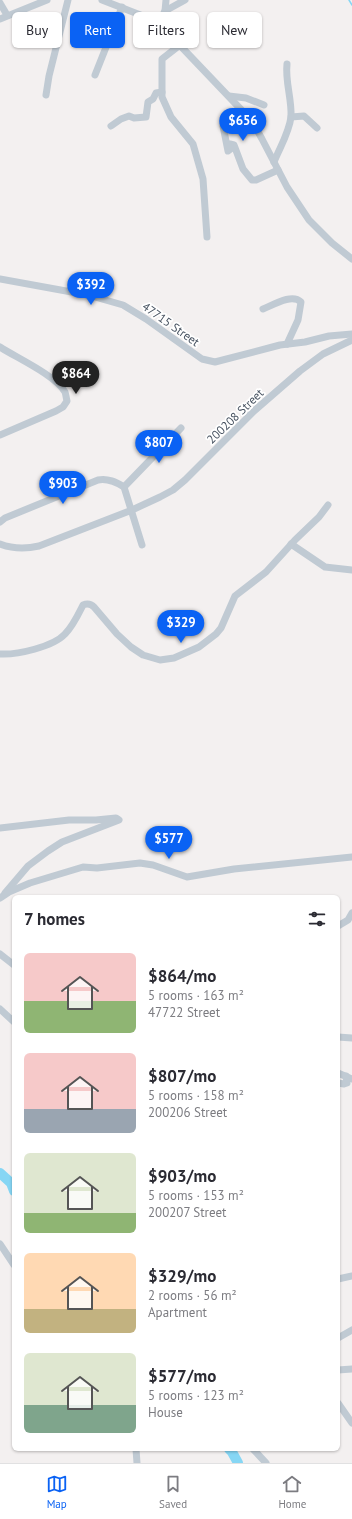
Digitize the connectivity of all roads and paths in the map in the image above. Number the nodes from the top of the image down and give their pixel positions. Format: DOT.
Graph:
graph roads {
  1 [pos="47,0"];
  2 [pos="68,0"];
  3 [pos="102,0"];
  4 [pos="166,0"];
  5 [pos="185,0"];
  6 [pos="0,3"];
  7 [pos="122,7"];
  8 [pos="165,10"];
  9 [pos="134,12"];
  10 [pos="7,15"];
  11 [pos="0,19"];
  12 [pos="176,48"];
  13 [pos="183,48"];
  14 [pos="287,64"];
  15 [pos="94,75"];
  16 [pos="162,92"];
  17 [pos="46,95"];
  18 [pos="229,96"];
  19 [pos="264,105"];
  20 [pos="246,114"];
  21 [pos="291,116"];
  22 [pos="111,126"];
  23 [pos="318,128"];
  24 [pos="274,162"];
  25 [pos="278,170"];
  26 [pos="207,237"];
  27 [pos="352,259"];
  28 [pos="0,279"];
  29 [pos="263,309"];
  30 [pos="352,334"];
  31 [pos="329,336"];
  32 [pos="352,340"];
  33 [pos="287,344"];
  34 [pos="0,347"];
  35 [pos="337,347"];
  36 [pos="181,428"];
  37 [pos="0,435"];
  38 [pos="124,487"];
  39 [pos="328,505"];
  40 [pos="132,510"];
  41 [pos="0,522"];
  42 [pos="0,544"];
  43 [pos="291,544"];
  44 [pos="142,545"];
  45 [pos="352,570"];
  46 [pos="0,654"];
  47 [pos="0,828"];
  48 [pos="352,857"];
  49 [pos="1,897"];
  50 [pos="352,913"];
  51 [pos="340,925"];
  52 [pos="0,954"];
  53 [pos="12,963"];
  54 [pos="0,1009"];
  55 [pos="12,1020"];
  56 [pos="340,1037"];
  57 [pos="352,1038"];
  58 [pos="349,1077"];
  59 [pos="340,1083"];
  60 [pos="0,1244"];
  61 [pos="12,1262"];
  62 [pos="352,1276"];
  63 [pos="340,1279"];
  64 [pos="352,1330"];
  65 [pos="340,1337"];
  66 [pos="352,1369"];
  67 [pos="340,1370"];
  68 [pos="340,1406"];
  69 [pos="352,1423"];
  70 [pos="136,1451"];
  71 [pos="254,1451"];
  72 [pos="137,1463"];
  73 [pos="266,1463"];
  1 -- 10 [label="street"];
  2 -- 17 [label="street"];
  3 -- 7 [label="street"];
  4 -- 8 [label="street"];
  5 -- 8 [label="street"];
  6 -- 10 [label="street"];
  7 -- 9 [label="street"];
  7 -- 15 [label="street"];
  10 -- 11 [label="street"];
  12 -- 16 [label="street"];
  13 -- 18 [label="street"];
  14 -- 21 [label="street"];
  16 -- 22 [label="street"];
  16 -- 26 [label="street"];
  18 -- 19 [label="street"];
  18 -- 20 [label="street"];
  20 -- 24 [label="street"];
  20 -- 25 [label="street"];
  21 -- 23 [label="street"];
  21 -- 24 [label="street"];
  24 -- 25 [label="street"];
  25 -- 27 [label="street"];
  28 -- 33 [label="street, 47715 Street"];
  29 -- 33 [label="street"];
  30 -- 31 [label="street, 47715 Street"];
  31 -- 33 [label="street, 47715 Street"];
  31 -- 35 [label="street"];
  32 -- 35 [label="street, 200208 Street"];
  34 -- 37 [label="street"];
  35 -- 40 [label="street, 200208 Street"];
  36 -- 38 [label="street"];
  38 -- 40 [label="street"];
  38 -- 41 [label="street"];
  39 -- 43 [label="street"];
  40 -- 42 [label="street, 200208 Street"];
  40 -- 44 [label="street"];
  43 -- 45 [label="street"];
  43 -- 46 [label="street"];
  47 -- 49 [label="street"];
  48 -- 49 [label="street"];
  50 -- 51 [label="street"];
  52 -- 53 [label="street"];
  54 -- 55 [label="street"];
  56 -- 57 [label="street"];
  58 -- 59 [label="street"];
  60 -- 61 [label="street"];
  62 -- 63 [label="street"];
  64 -- 65 [label="street"];
  66 -- 67 [label="street"];
  68 -- 69 [label="street"];
  70 -- 72 [label="street"];
  71 -- 73 [label="street"];
}
